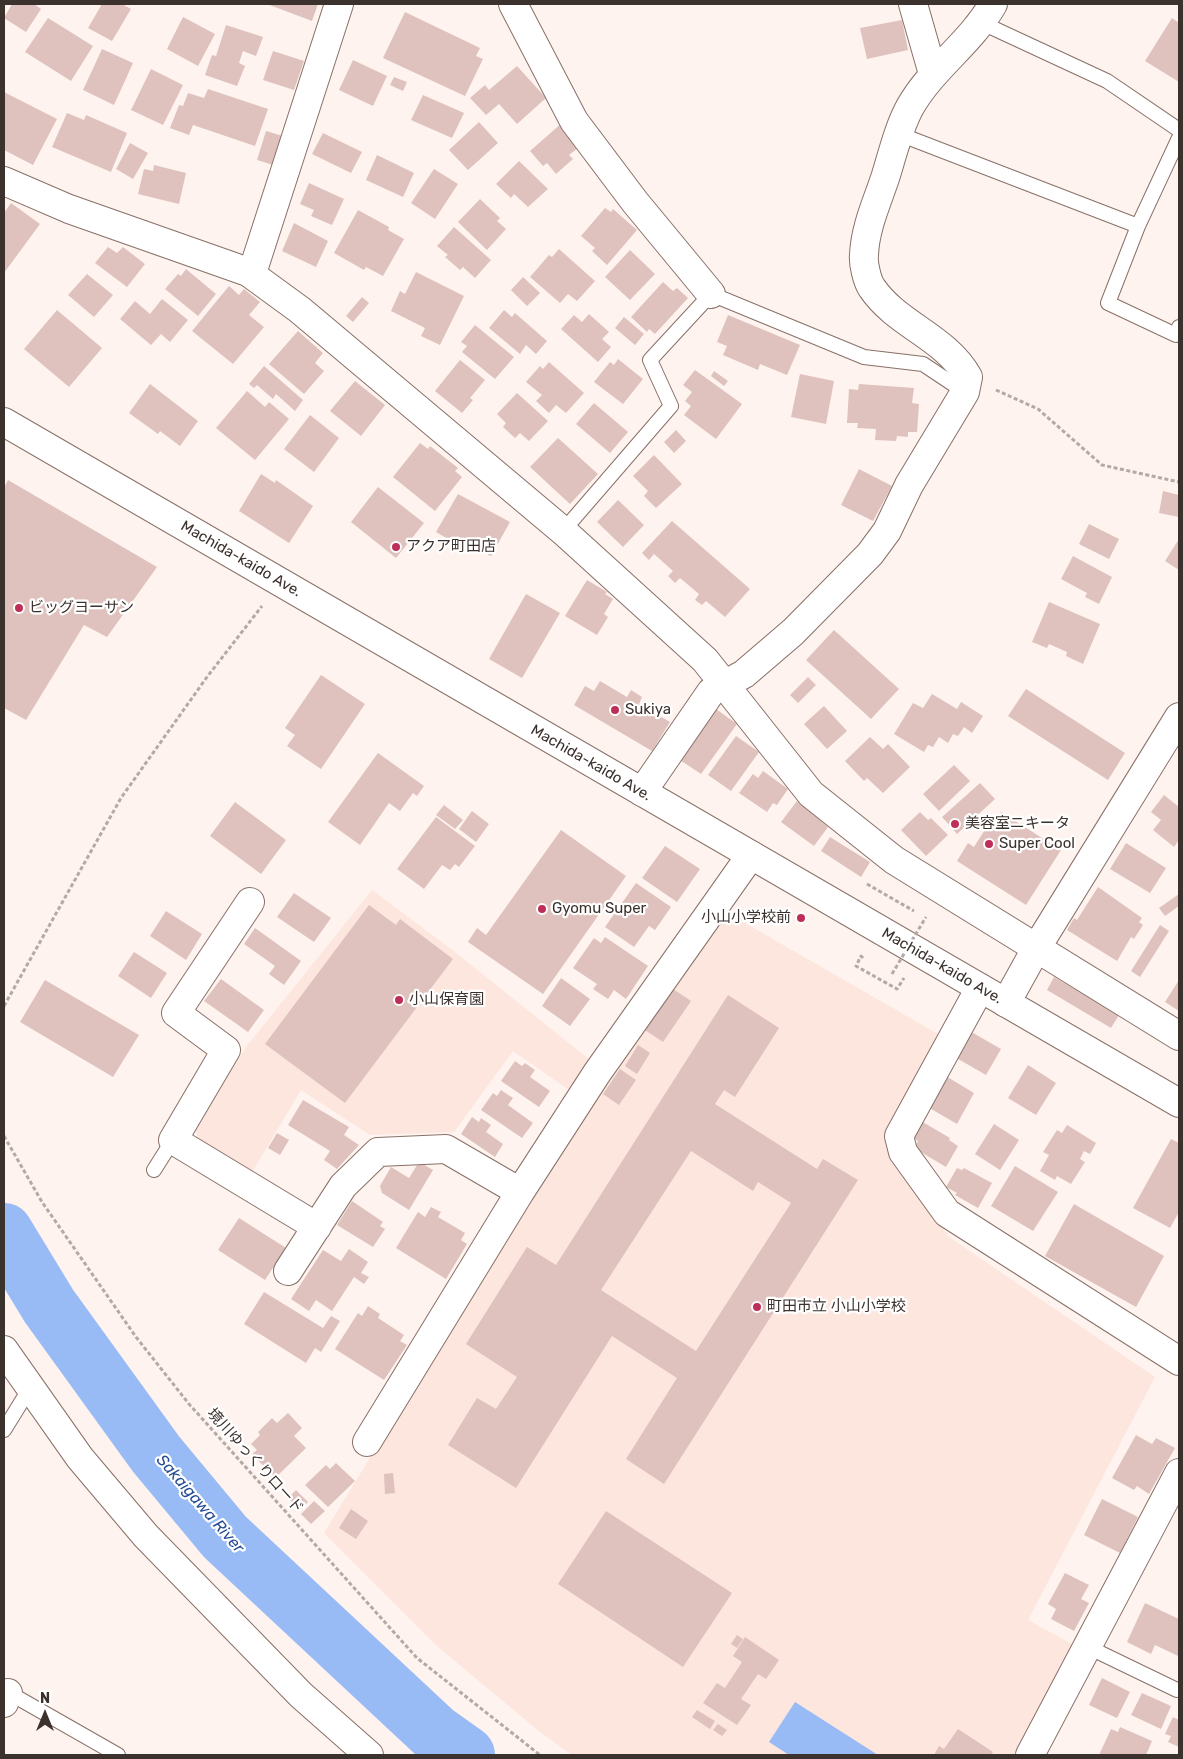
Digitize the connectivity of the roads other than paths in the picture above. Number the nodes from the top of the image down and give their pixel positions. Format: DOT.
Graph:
graph roads {
  1 [pos="339,4"];
  2 [pos="513,4"];
  3 [pos="914,4"];
  4 [pos="988,14"];
  5 [pos="933,74"];
  6 [pos="1179,130"];
  7 [pos="899,134"];
  8 [pos="1179,138"];
  9 [pos="4,181"];
  10 [pos="1138,226"];
  11 [pos="248,272"];
  12 [pos="711,294"];
  13 [pos="1179,327"];
  14 [pos="966,384"];
  15 [pos="4,422"];
  16 [pos="563,531"];
  17 [pos="725,685"];
  18 [pos="1179,717"];
  19 [pos="642,792"];
  20 [pos="751,855"];
  21 [pos="250,902"];
  22 [pos="1037,948"];
  23 [pos="980,988"];
  24 [pos="1006,1003"];
  25 [pos="1179,1036"];
  26 [pos="1179,1103"];
  27 [pos="173,1140"];
  28 [pos="154,1170"];
  29 [pos="520,1192"];
  30 [pos="317,1227"];
  31 [pos="288,1272"];
  32 [pos="4,1350"];
  33 [pos="1179,1361"];
  34 [pos="30,1388"];
  35 [pos="4,1430"];
  36 [pos="367,1442"];
  37 [pos="1179,1473"];
  38 [pos="1088,1647"];
  39 [pos="1176,1690"];
  40 [pos="5,1695"];
  41 [pos="118,1755"];
  42 [pos="369,1755"];
  43 [pos="1030,1755"];
  1 -- 11 [label="street"];
  2 -- 12 [label="street"];
  3 -- 5 [label="street"];
  4 -- 5 [label="street"];
  4 -- 6 [label="lane"];
  5 -- 7 [label="street"];
  7 -- 10 [label="lane"];
  7 -- 14 [label="street"];
  8 -- 10 [label="lane"];
  9 -- 11 [label="street"];
  10 -- 13 [label="lane"];
  11 -- 16 [label="street"];
  12 -- 14 [label="lane"];
  12 -- 16 [label="lane"];
  14 -- 17 [label="street"];
  15 -- 19 [label="street, Machida-kaido Ave."];
  16 -- 17 [label="street"];
  17 -- 19 [label="street"];
  17 -- 22 [label="street"];
  18 -- 22 [label="street"];
  19 -- 20 [label="street, Machida-kaido Ave."];
  20 -- 23 [label="street, Machida-kaido Ave."];
  20 -- 29 [label="street"];
  21 -- 27 [label="street"];
  22 -- 24 [label="street"];
  22 -- 25 [label="street"];
  23 -- 24 [label="street, Machida-kaido Ave."];
  23 -- 33 [label="street"];
  24 -- 26 [label="street, Machida-kaido Ave."];
  27 -- 28 [label="lane"];
  27 -- 30 [label="street"];
  29 -- 30 [label="street"];
  29 -- 36 [label="street"];
  30 -- 31 [label="street"];
  32 -- 34 [label="street"];
  34 -- 35 [label="lane"];
  34 -- 42 [label="street"];
  37 -- 38 [label="street"];
  38 -- 39 [label="lane"];
  38 -- 43 [label="street"];
  40 -- 41 [label="lane"];
}
